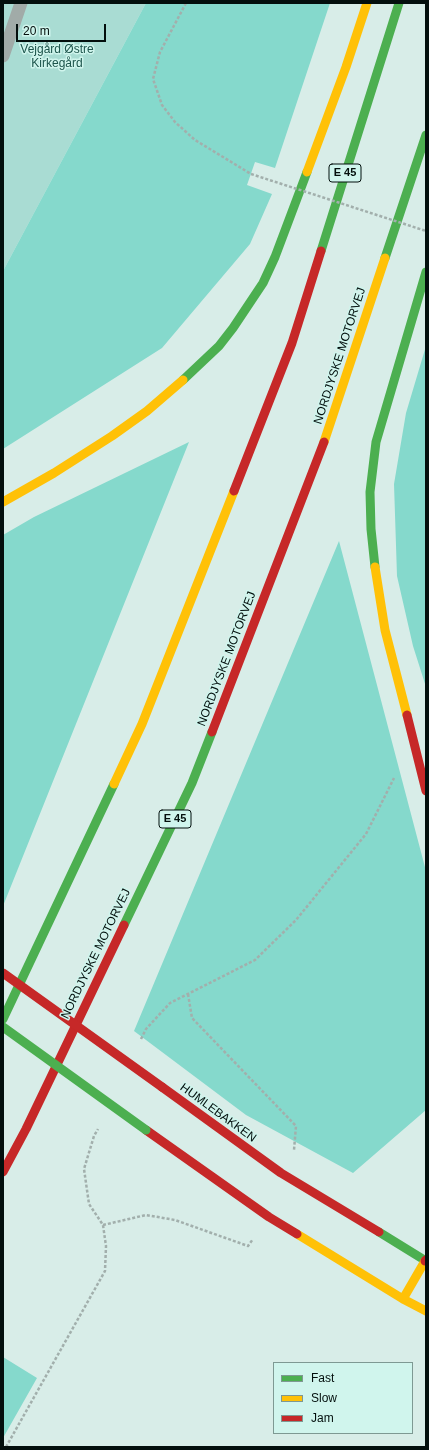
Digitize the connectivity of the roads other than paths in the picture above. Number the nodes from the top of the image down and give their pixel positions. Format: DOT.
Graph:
graph roads {
  1 [pos="21,3"];
  2 [pos="367,3"];
  3 [pos="399,3"];
  4 [pos="3,56"];
  5 [pos="426,135"];
  6 [pos="426,272"];
  7 [pos="3,502"];
  8 [pos="426,791"];
  9 [pos="3,973"];
  10 [pos="3,1019"];
  11 [pos="3,1027"];
  12 [pos="3,1172"];
  13 [pos="426,1260"];
  14 [pos="403,1299"];
  15 [pos="426,1311"];
  1 -- 4 [label="lane"];
  2 -- 7 [label="main road"];
  3 -- 10 [label="main road, E 45"];
  5 -- 12 [label="main road, NORDJYSKE MOTORVEJ / E 45"];
  6 -- 8 [label="main road"];
  9 -- 13 [label="main road, HUMLEBAKKEN, bridge"];
  11 -- 14 [label="main road, bridge"];
  13 -- 14 [label="main road, HUMLEBAKKEN"];
  14 -- 15 [label="main road"];
}
